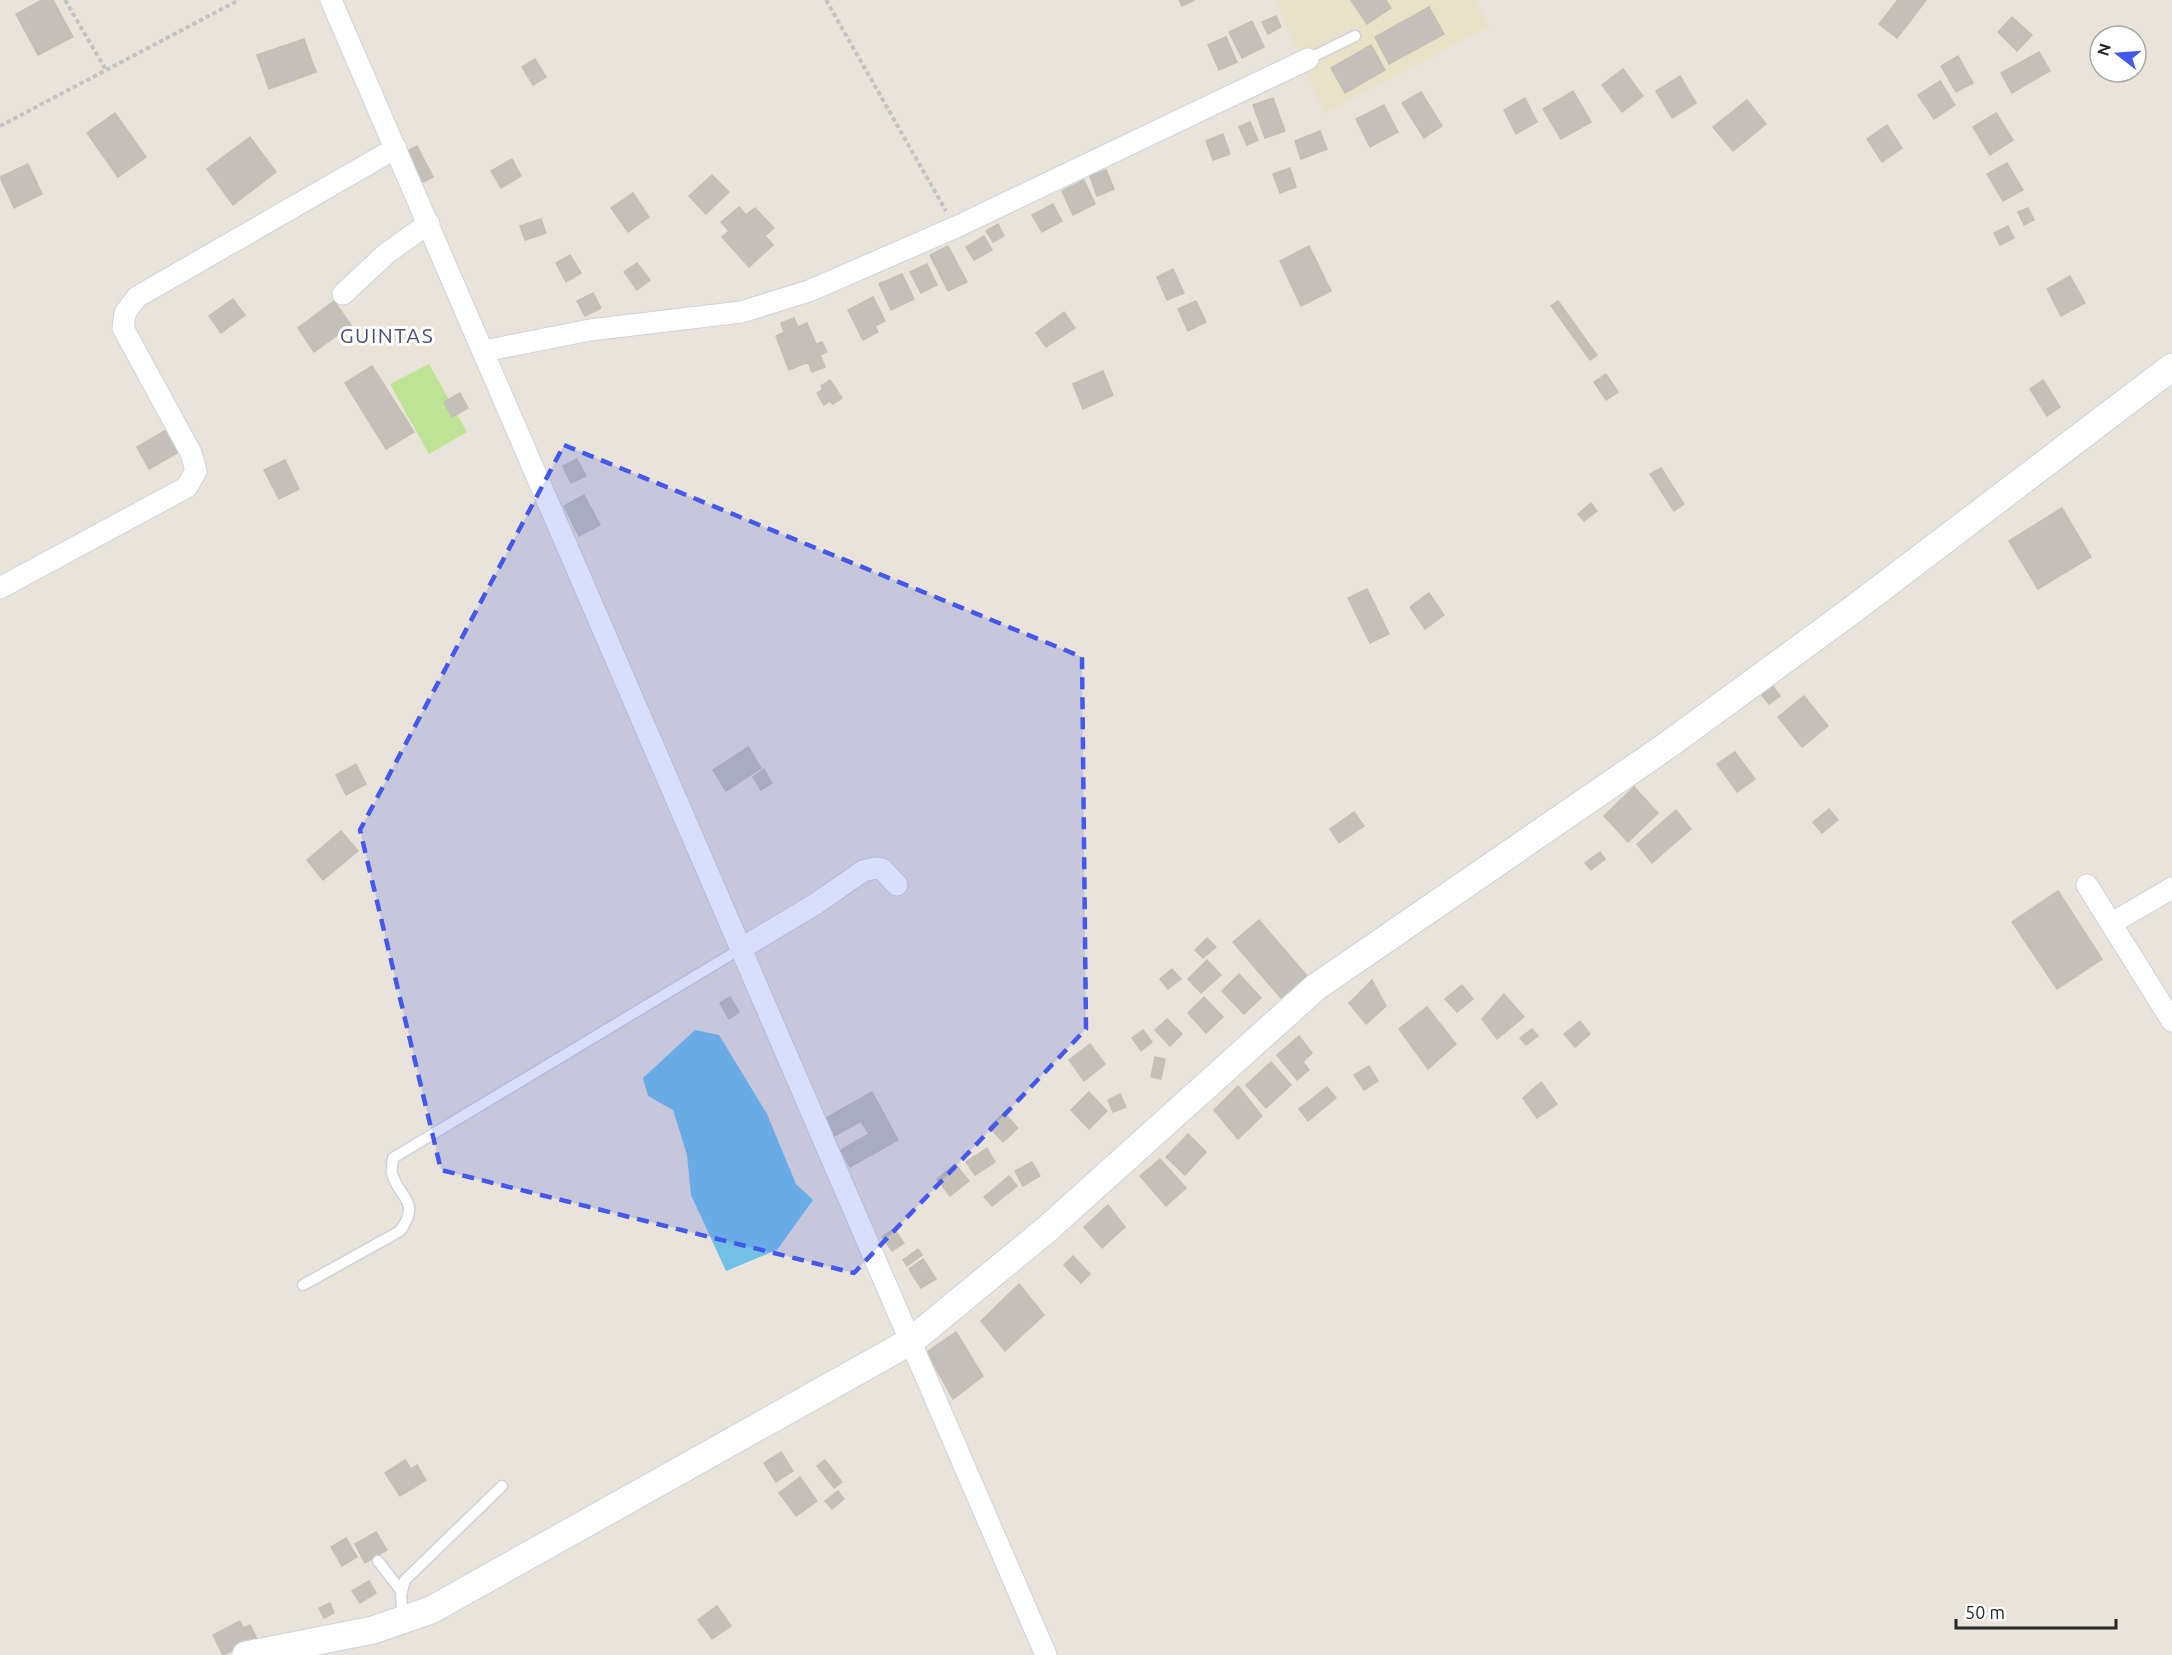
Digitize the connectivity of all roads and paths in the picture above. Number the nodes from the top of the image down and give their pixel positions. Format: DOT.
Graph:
graph roads {
  1 [pos="65,0"];
  2 [pos="239,0"];
  3 [pos="331,0"];
  4 [pos="826,0"];
  5 [pos="1355,36"];
  6 [pos="1308,59"];
  7 [pos="106,70"];
  8 [pos="0,126"];
  9 [pos="396,148"];
  10 [pos="429,223"];
  11 [pos="956,227"];
  12 [pos="343,294"];
  13 [pos="484,351"];
  14 [pos="2172,367"];
  15 [pos="0,588"];
  16 [pos="897,885"];
  17 [pos="2087,885"];
  18 [pos="2172,888"];
  19 [pos="2112,923"];
  20 [pos="742,948"];
  21 [pos="2172,1021"];
  22 [pos="303,1285"];
  23 [pos="911,1341"];
  24 [pos="501,1486"];
  25 [pos="378,1561"];
  26 [pos="402,1592"];
  27 [pos="403,1619"];
  28 [pos="246,1655"];
  29 [pos="1046,1655"];
  1 -- 7 [label="path"];
  2 -- 7 [label="path"];
  3 -- 9 [label="street"];
  4 -- 11 [label="path"];
  5 -- 6 [label="lane"];
  6 -- 11 [label="street"];
  7 -- 8 [label="path"];
  9 -- 10 [label="street"];
  9 -- 15 [label="street"];
  10 -- 12 [label="street"];
  10 -- 13 [label="street"];
  11 -- 13 [label="street"];
  13 -- 20 [label="street"];
  14 -- 23 [label="street"];
  16 -- 20 [label="street"];
  17 -- 19 [label="street"];
  18 -- 19 [label="street"];
  19 -- 21 [label="street"];
  20 -- 22 [label="lane"];
  20 -- 23 [label="street"];
  23 -- 27 [label="street"];
  23 -- 29 [label="street"];
  24 -- 26 [label="lane"];
  25 -- 26 [label="lane"];
  26 -- 27 [label="lane"];
  27 -- 28 [label="street"];
}
